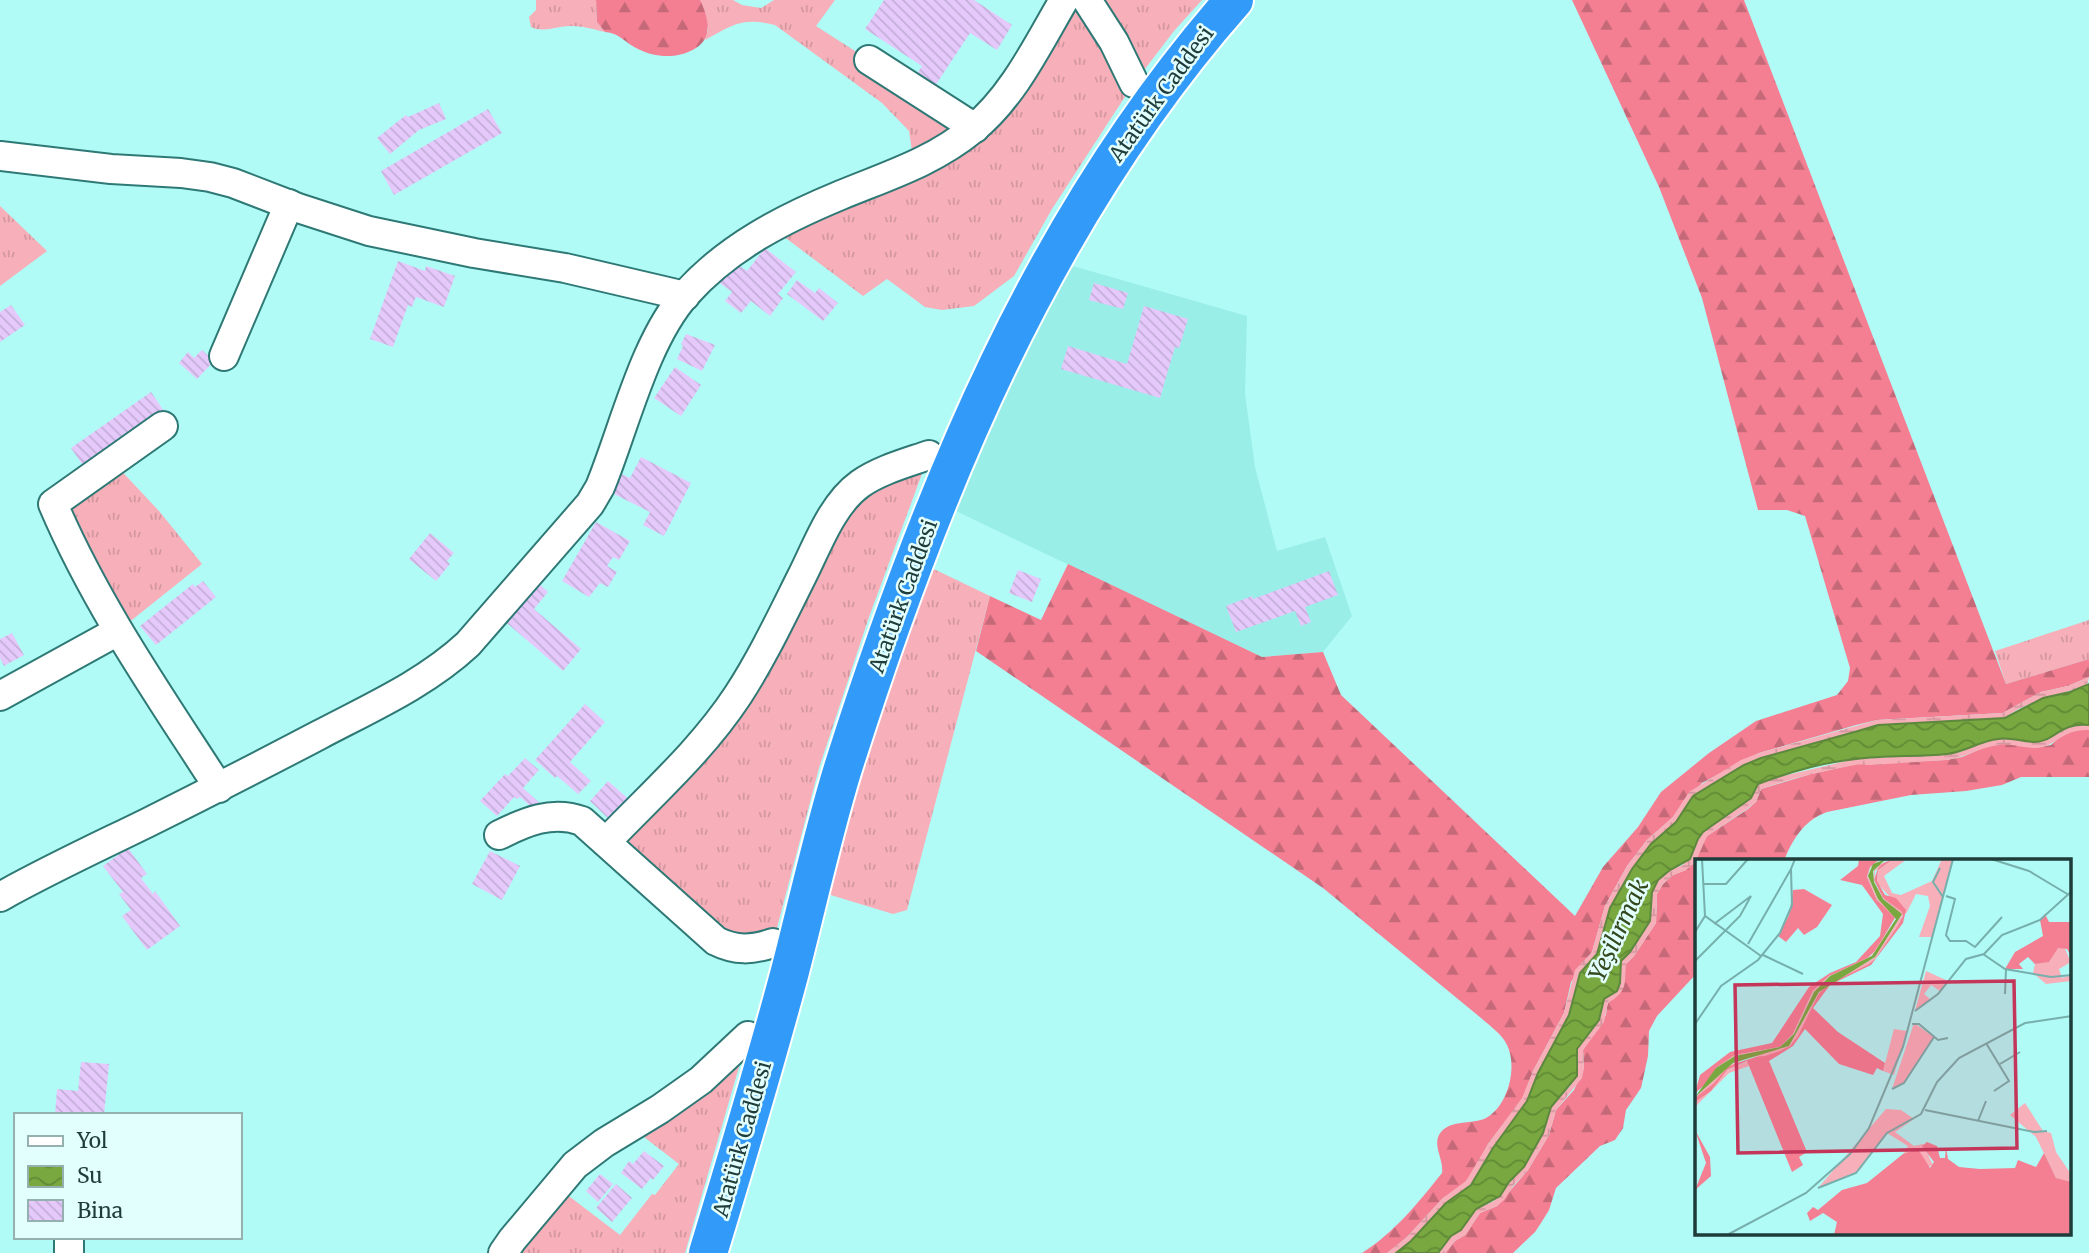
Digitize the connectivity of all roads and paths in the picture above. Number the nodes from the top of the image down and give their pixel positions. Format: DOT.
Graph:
graph roads {
  1 [pos="1064,0"];
  2 [pos="1087,0"];
  3 [pos="1202,0"];
  4 [pos="1234,0"];
  5 [pos="869,61"];
  6 [pos="1134,83"];
  7 [pos="975,128"];
  8 [pos="0,156"];
  9 [pos="289,204"];
  10 [pos="685,296"];
  11 [pos="224,356"];
  12 [pos="163,426"];
  13 [pos="929,455"];
  14 [pos="118,631"];
  15 [pos="0,696"];
  16 [pos="219,788"];
  17 [pos="499,835"];
  18 [pos="606,842"];
  19 [pos="0,897"];
  20 [pos="773,943"];
  21 [pos="748,1036"];
  22 [pos="503,1253"];
  23 [pos="685,1253"];
  24 [pos="708,1253"];
  1 -- 7 [label="street"];
  2 -- 6 [label="street"];
  3 -- 6 [label="highway, Atatürk Caddesi"];
  4 -- 24 [label="highway, Atatürk Caddesi"];
  5 -- 7 [label="street"];
  6 -- 13 [label="highway, Atatürk Caddesi"];
  7 -- 10 [label="street"];
  8 -- 9 [label="street"];
  9 -- 10 [label="street"];
  9 -- 11 [label="street"];
  10 -- 16 [label="street"];
  12 -- 14 [label="street"];
  13 -- 18 [label="street"];
  13 -- 20 [label="highway, Atatürk Caddesi"];
  14 -- 15 [label="street"];
  14 -- 16 [label="street"];
  16 -- 19 [label="street"];
  17 -- 18 [label="street"];
  18 -- 20 [label="street"];
  20 -- 21 [label="highway, Atatürk Caddesi"];
  21 -- 22 [label="street"];
  21 -- 23 [label="highway, Atatürk Caddesi"];
}
